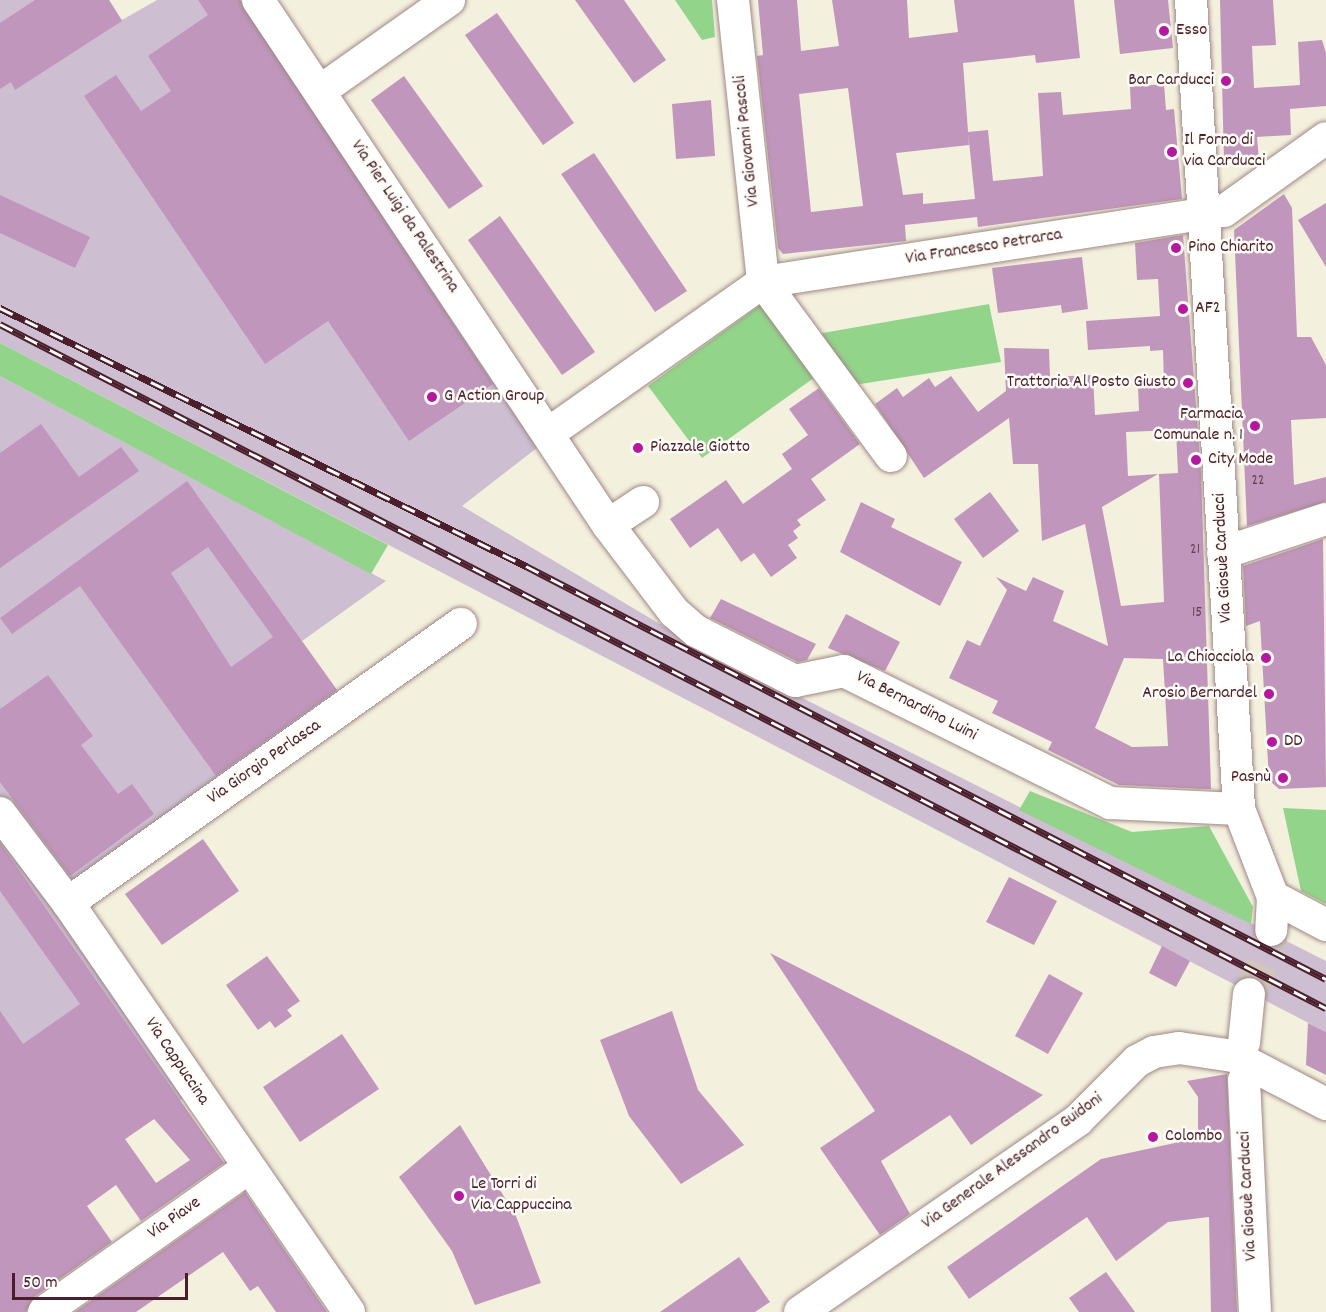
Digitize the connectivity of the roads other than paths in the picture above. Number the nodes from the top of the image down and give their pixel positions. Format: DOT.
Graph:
graph roads {
  1 [pos="258,0"];
  2 [pos="449,0"];
  3 [pos="733,0"];
  4 [pos="1191,0"];
  5 [pos="320,91"];
  6 [pos="1326,138"];
  7 [pos="1204,214"];
  8 [pos="763,282"];
  9 [pos="549,433"];
  10 [pos="891,456"];
  11 [pos="643,502"];
  12 [pos="1326,519"];
  13 [pos="608,525"];
  14 [pos="1223,553"];
  15 [pos="462,624"];
  16 [pos="1239,809"];
  17 [pos="0,814"];
  18 [pos="1273,897"];
  19 [pos="68,903"];
  20 [pos="1326,925"];
  21 [pos="1271,930"];
  22 [pos="1249,994"];
  23 [pos="1241,1060"];
  24 [pos="1326,1104"];
  25 [pos="248,1168"];
  26 [pos="44,1312"];
  27 [pos="349,1312"];
  28 [pos="800,1312"];
  29 [pos="1255,1312"];
  1 -- 5 [label="street, Via Pier Luigi da Palestrina"];
  2 -- 5 [label="street"];
  3 -- 8 [label="street, Via Giovanni Pascoli"];
  4 -- 7 [label="street, Via Giosuè Carducci"];
  5 -- 9 [label="street, Via Pier Luigi da Palestrina"];
  6 -- 7 [label="street, Via Francesco Petrarca"];
  7 -- 8 [label="street, Via Francesco Petrarca"];
  7 -- 14 [label="street, Via Giosuè Carducci"];
  8 -- 9 [label="street, Via Francesco Petrarca"];
  8 -- 10 [label="street"];
  9 -- 13 [label="street"];
  11 -- 13 [label="street"];
  12 -- 14 [label="street"];
  13 -- 16 [label="street, Via Bernardino Luini"];
  14 -- 16 [label="street, Via Giosuè Carducci"];
  15 -- 19 [label="street, Via Giorgio Perlasca"];
  16 -- 18 [label="street, Via Giosuè Carducci"];
  17 -- 19 [label="street, Via Cappuccina"];
  18 -- 20 [label="street"];
  18 -- 21 [label="street, Via Giosuè Carducci"];
  19 -- 25 [label="street, Via Cappuccina"];
  22 -- 23 [label="street, Via Giosuè Carducci"];
  23 -- 24 [label="street, Via Generale Alessandro Guidoni"];
  23 -- 28 [label="street, Via Generale Alessandro Guidoni"];
  23 -- 29 [label="street, Via Giosuè Carducci"];
  25 -- 26 [label="street, Via Piave"];
  25 -- 27 [label="street, Via Cappuccina"];
}
